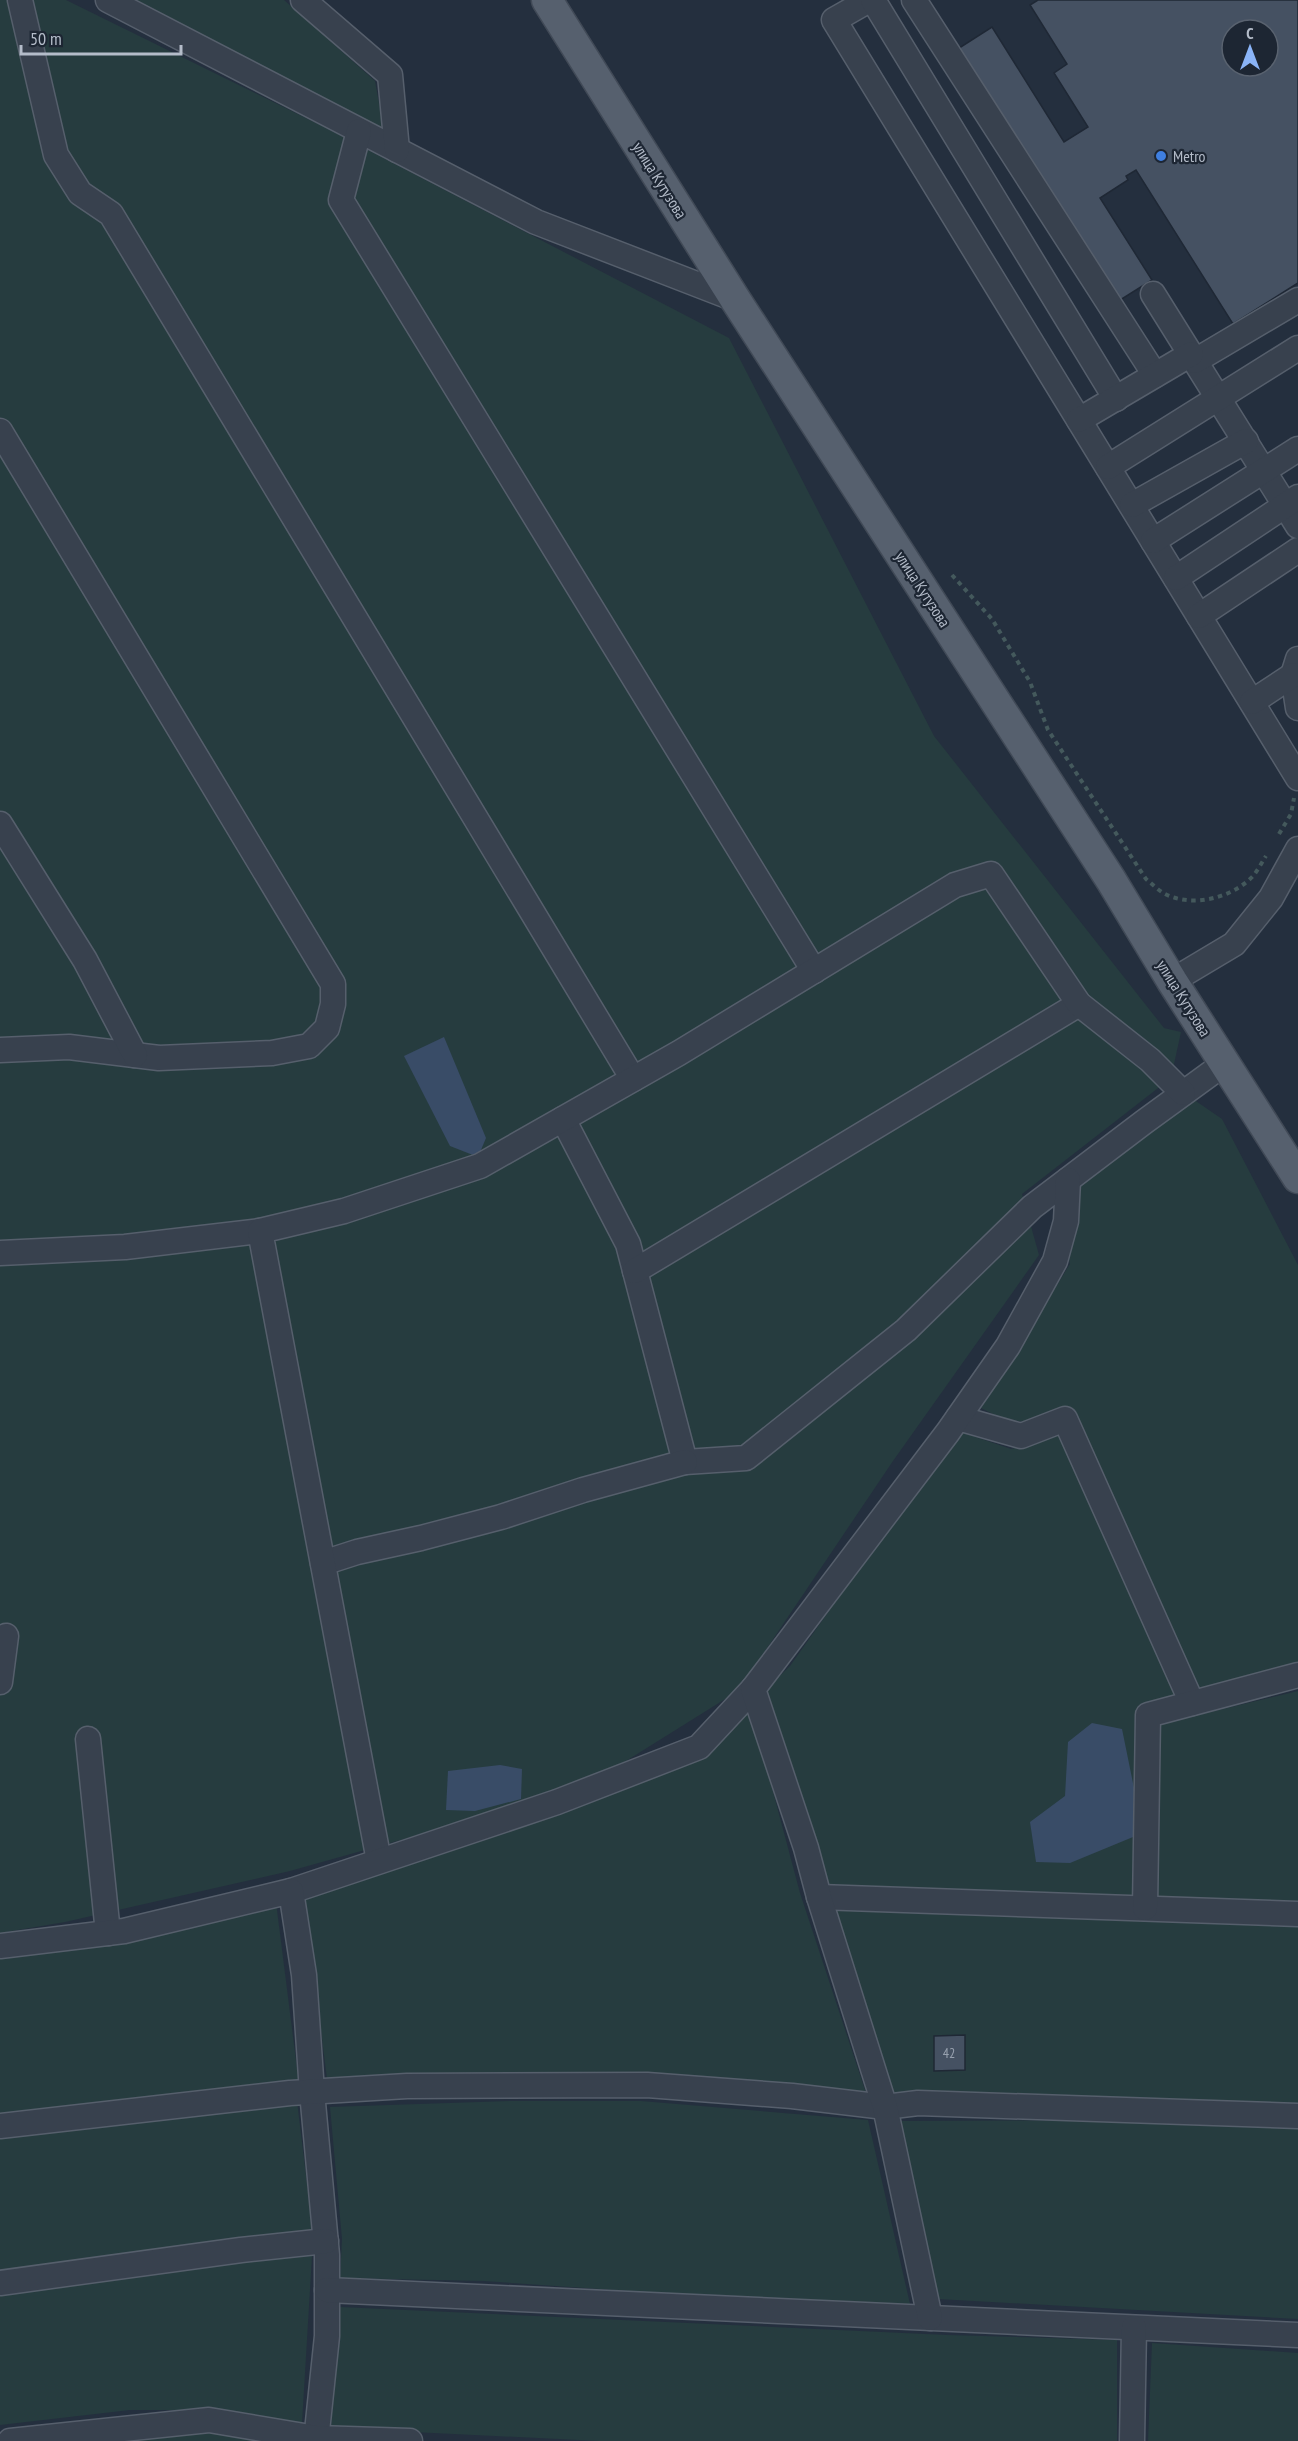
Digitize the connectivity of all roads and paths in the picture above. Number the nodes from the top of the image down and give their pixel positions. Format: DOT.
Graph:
graph roads {
  1 [pos="20,0"];
  2 [pos="108,0"];
  3 [pos="303,0"];
  4 [pos="547,0"];
  5 [pos="871,0"];
  6 [pos="914,0"];
  7 [pos="359,131"];
  8 [pos="398,150"];
  9 [pos="1153,294"];
  10 [pos="735,299"];
  11 [pos="1298,300"];
  12 [pos="1298,348"];
  13 [pos="1193,357"];
  14 [pos="1155,375"];
  15 [pos="1219,398"];
  16 [pos="1116,399"];
  17 [pos="1079,420"];
  18 [pos="0,431"];
  19 [pos="1246,441"];
  20 [pos="1298,448"];
  21 [pos="1108,467"];
  22 [pos="1264,469"];
  23 [pos="1292,500"];
  24 [pos="1132,506"];
  25 [pos="1298,526"];
  26 [pos="1153,541"];
  27 [pos="1298,550"];
  28 [pos="952,575"];
  29 [pos="1176,578"];
  30 [pos="1199,616"];
  31 [pos="1295,667"];
  32 [pos="1252,702"];
  33 [pos="1298,708"];
  34 [pos="1296,786"];
  35 [pos="0,824"];
  36 [pos="1273,844"];
  37 [pos="1298,849"];
  38 [pos="1267,854"];
  39 [pos="814,971"];
  40 [pos="1172,981"];
  41 [pos="1079,1004"];
  42 [pos="0,1050"];
  43 [pos="135,1055"];
  44 [pos="1225,1063"];
  45 [pos="633,1079"];
  46 [pos="1183,1093"];
  47 [pos="563,1119"];
  48 [pos="1298,1178"];
  49 [pos="1068,1180"];
  50 [pos="260,1231"];
  51 [pos="0,1254"];
  52 [pos="635,1271"];
  53 [pos="958,1418"];
  54 [pos="685,1462"];
  55 [pos="322,1563"];
  56 [pos="6,1636"];
  57 [pos="1298,1675"];
  58 [pos="0,1682"];
  59 [pos="753,1689"];
  60 [pos="1192,1703"];
  61 [pos="88,1739"];
  62 [pos="379,1861"];
  63 [pos="291,1891"];
  64 [pos="819,1896"];
  65 [pos="1145,1908"];
  66 [pos="1298,1914"];
  67 [pos="108,1933"];
  68 [pos="0,1946"];
  69 [pos="312,2092"];
  70 [pos="885,2107"];
  71 [pos="1298,2116"];
  72 [pos="0,2126"];
  73 [pos="326,2241"];
  74 [pos="0,2283"];
  75 [pos="327,2290"];
  76 [pos="930,2318"];
  77 [pos="1134,2328"];
  78 [pos="1298,2335"];
  79 [pos="316,2439"];
  80 [pos="10,2441"];
  81 [pos="410,2441"];
  82 [pos="1132,2441"];
  1 -- 45 [label="street"];
  2 -- 7 [label="street"];
  3 -- 8 [label="street"];
  4 -- 10 [label="main road, улица Кутузова"];
  5 -- 16 [label="street"];
  5 -- 17 [label="street"];
  6 -- 14 [label="street"];
  7 -- 8 [label="street"];
  7 -- 39 [label="street"];
  8 -- 10 [label="street"];
  9 -- 13 [label="street"];
  10 -- 40 [label="main road, улица Кутузова"];
  11 -- 13 [label="street"];
  12 -- 15 [label="street"];
  13 -- 14 [label="street"];
  13 -- 15 [label="street"];
  14 -- 16 [label="street"];
  15 -- 19 [label="street"];
  15 -- 21 [label="street"];
  16 -- 17 [label="street"];
  17 -- 21 [label="street"];
  18 -- 43 [label="street"];
  19 -- 22 [label="street"];
  19 -- 24 [label="street"];
  20 -- 22 [label="street"];
  21 -- 24 [label="street"];
  22 -- 23 [label="street"];
  22 -- 26 [label="street"];
  23 -- 25 [label="street"];
  23 -- 29 [label="street"];
  24 -- 26 [label="street"];
  26 -- 29 [label="street"];
  27 -- 30 [label="street"];
  28 -- 38 [label="path"];
  29 -- 30 [label="street"];
  30 -- 32 [label="street"];
  31 -- 32 [label="street"];
  31 -- 33 [label="street"];
  32 -- 34 [label="street"];
  34 -- 36 [label="path"];
  35 -- 43 [label="street"];
  37 -- 40 [label="street"];
  39 -- 41 [label="street"];
  39 -- 45 [label="street"];
  40 -- 44 [label="main road, улица Кутузова"];
  41 -- 46 [label="street"];
  41 -- 52 [label="street"];
  42 -- 43 [label="street"];
  44 -- 46 [label="street"];
  44 -- 48 [label="main road, улица Кутузова"];
  45 -- 47 [label="street"];
  46 -- 49 [label="street"];
  47 -- 50 [label="street"];
  47 -- 52 [label="street"];
  49 -- 53 [label="street"];
  49 -- 54 [label="street"];
  50 -- 51 [label="street"];
  50 -- 55 [label="street"];
  52 -- 54 [label="street"];
  53 -- 59 [label="street"];
  53 -- 60 [label="street"];
  54 -- 55 [label="street"];
  55 -- 62 [label="street"];
  56 -- 58 [label="street"];
  57 -- 60 [label="street"];
  59 -- 62 [label="street"];
  59 -- 64 [label="street"];
  60 -- 65 [label="street"];
  61 -- 67 [label="street"];
  62 -- 63 [label="street"];
  63 -- 67 [label="street"];
  63 -- 69 [label="street"];
  64 -- 65 [label="street"];
  64 -- 70 [label="street"];
  65 -- 66 [label="street"];
  67 -- 68 [label="street"];
  69 -- 70 [label="street"];
  69 -- 72 [label="street"];
  69 -- 73 [label="street"];
  70 -- 71 [label="street"];
  70 -- 76 [label="street"];
  73 -- 74 [label="street"];
  73 -- 75 [label="street"];
  75 -- 76 [label="street"];
  75 -- 79 [label="street"];
  76 -- 77 [label="street"];
  77 -- 78 [label="street"];
  77 -- 82 [label="street"];
  79 -- 80 [label="street"];
  79 -- 81 [label="street"];
}
